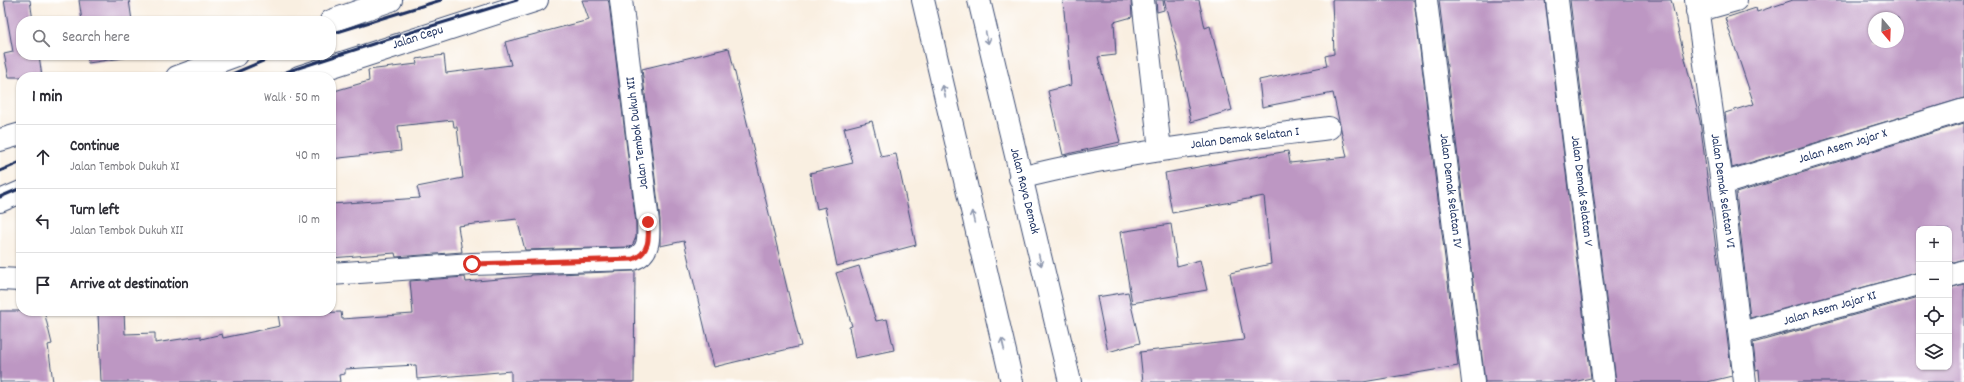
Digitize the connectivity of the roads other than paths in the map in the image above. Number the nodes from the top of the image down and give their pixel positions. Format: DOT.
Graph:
graph roads {
  1 [pos="391,0"];
  2 [pos="537,0"];
  3 [pos="621,0"];
  4 [pos="923,0"];
  5 [pos="978,0"];
  6 [pos="1143,0"];
  7 [pos="1426,0"];
  8 [pos="1557,0"];
  9 [pos="1736,0"];
  10 [pos="1697,5"];
  11 [pos="336,19"];
  12 [pos="223,60"];
  13 [pos="191,72"];
  14 [pos="314,72"];
  15 [pos="1964,110"];
  16 [pos="1329,128"];
  17 [pos="16,135"];
  18 [pos="0,140"];
  19 [pos="1160,150"];
  20 [pos="1020,178"];
  21 [pos="1722,184"];
  22 [pos="16,194"];
  23 [pos="0,201"];
  24 [pos="1964,271"];
  25 [pos="336,274"];
  26 [pos="1952,275"];
  27 [pos="0,279"];
  28 [pos="16,280"];
  29 [pos="1916,285"];
  30 [pos="1741,333"];
  31 [pos="1012,382"];
  32 [pos="1070,382"];
  33 [pos="1473,382"];
  34 [pos="1604,382"];
  35 [pos="1745,382"];
  1 -- 11 [label="main road"];
  2 -- 14 [label="main road, Jalan Cepu"];
  3 -- 25 [label="main road, Jalan Tembok Dukuh XII"];
  31 -- 4 [label="main road, one-way"];
  5 -- 20 [label="main road, Jalan Raya Demak, one-way"];
  6 -- 19 [label="main road"];
  7 -- 33 [label="main road, Jalan Demak Selatan IV"];
  8 -- 34 [label="main road, Jalan Demak Selatan V"];
  9 -- 10 [label="main road"];
  10 -- 21 [label="main road, Jalan Demak Selatan VI"];
  12 -- 13 [label="main road"];
  15 -- 21 [label="main road, Jalan Asem Jajar X"];
  16 -- 19 [label="main road, Jalan Demak Selatan I"];
  17 -- 18 [label="main road"];
  19 -- 20 [label="main road, Jalan Demak Selatan I"];
  20 -- 32 [label="main road, Jalan Raya Demak, one-way"];
  21 -- 30 [label="main road, Jalan Demak Selatan VI"];
  22 -- 23 [label="main road"];
  24 -- 26 [label="main road"];
  27 -- 28 [label="main road"];
  29 -- 30 [label="main road, Jalan Asem Jajar XI"];
  30 -- 35 [label="main road, Jalan Demak Selatan VI"];
}
